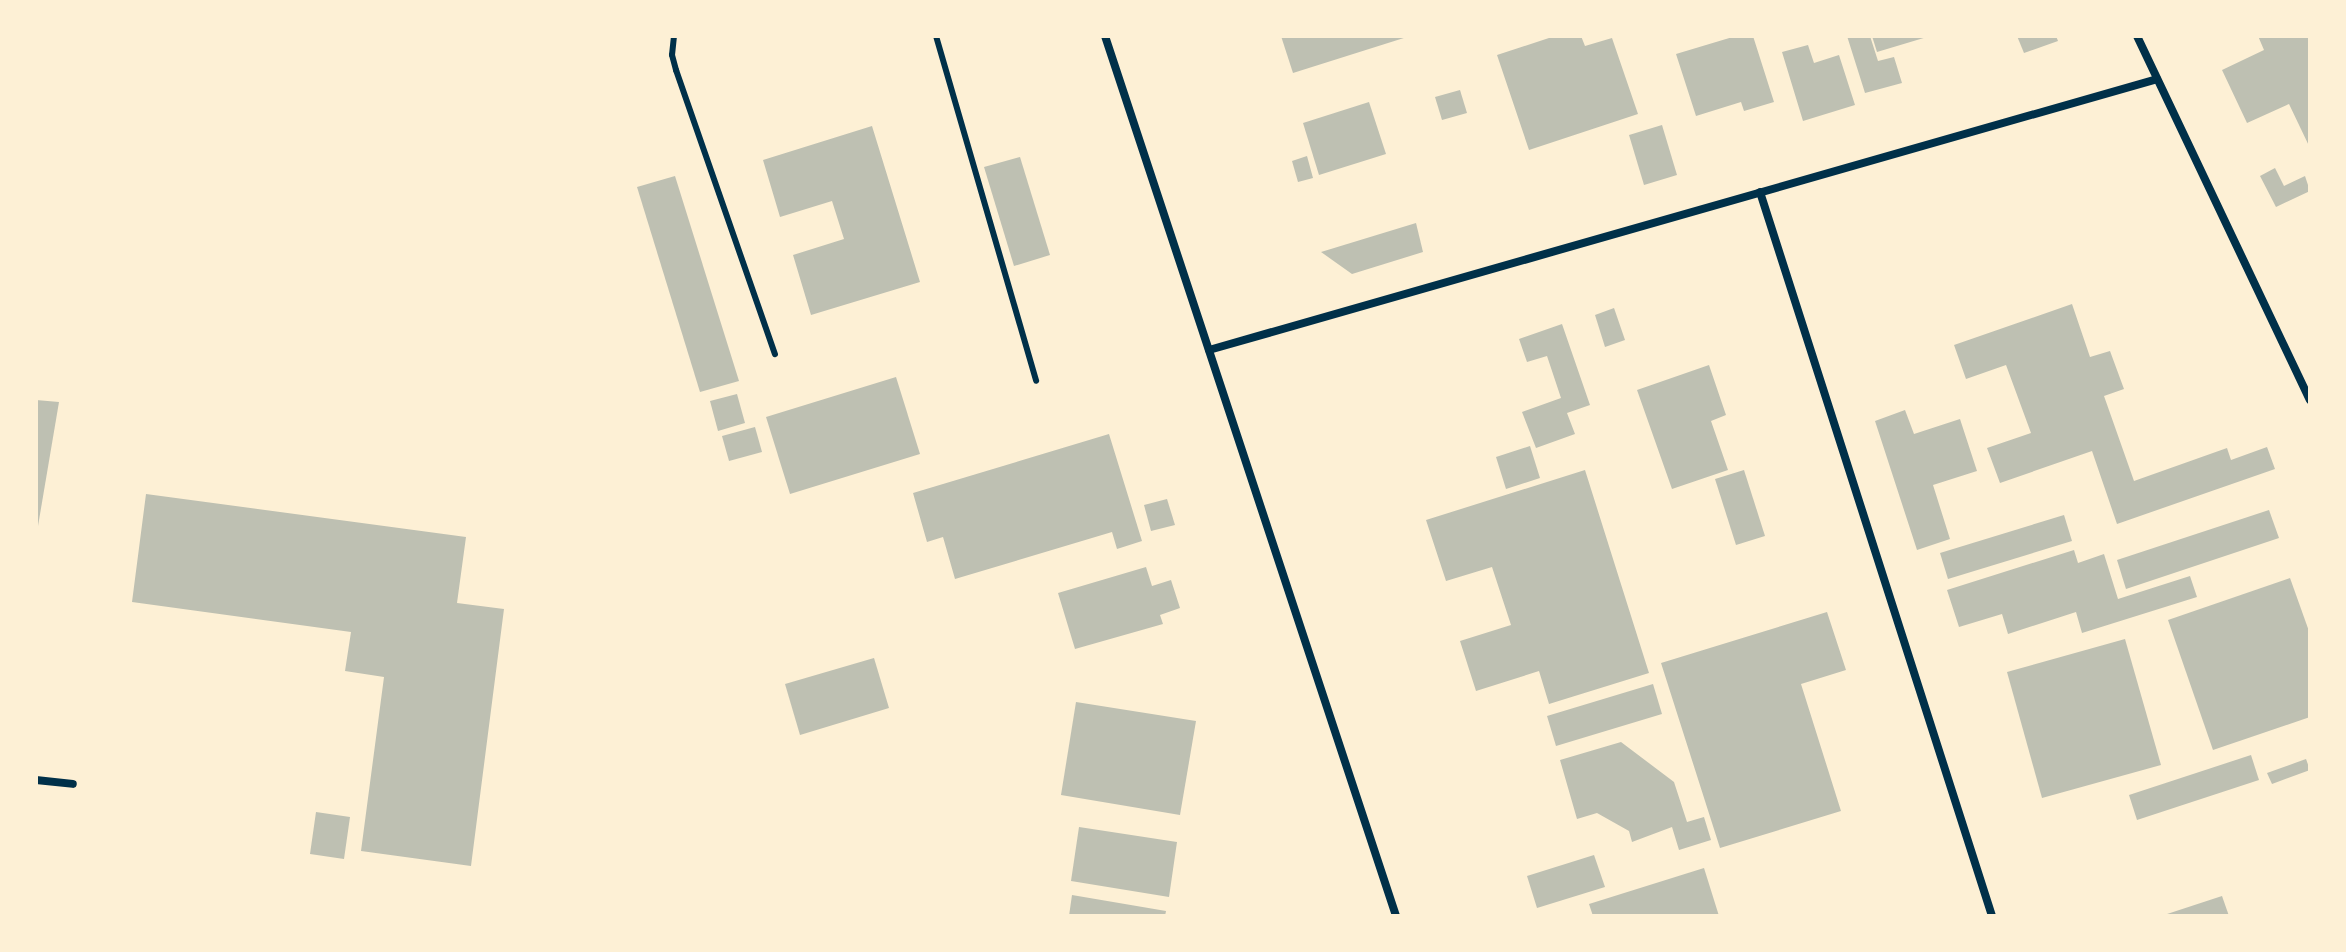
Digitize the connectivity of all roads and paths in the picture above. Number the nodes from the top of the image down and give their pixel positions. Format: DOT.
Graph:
graph roads {
  1 [pos="674,36"];
  2 [pos="936,36"];
  3 [pos="1105,36"];
  4 [pos="2137,36"];
  5 [pos="2157,79"];
  6 [pos="1760,192"];
  7 [pos="1209,350"];
  8 [pos="775,354"];
  9 [pos="1036,381"];
  10 [pos="2310,400"];
  11 [pos="36,780"];
  12 [pos="73,784"];
  13 [pos="1396,916"];
  14 [pos="1992,916"];
  1 -- 8 [label="lane"];
  2 -- 9 [label="lane"];
  3 -- 7 [label="street"];
  4 -- 5 [label="street"];
  5 -- 6 [label="street"];
  5 -- 10 [label="street"];
  6 -- 7 [label="street"];
  6 -- 14 [label="street"];
  7 -- 13 [label="street"];
  11 -- 12 [label="street"];
}
